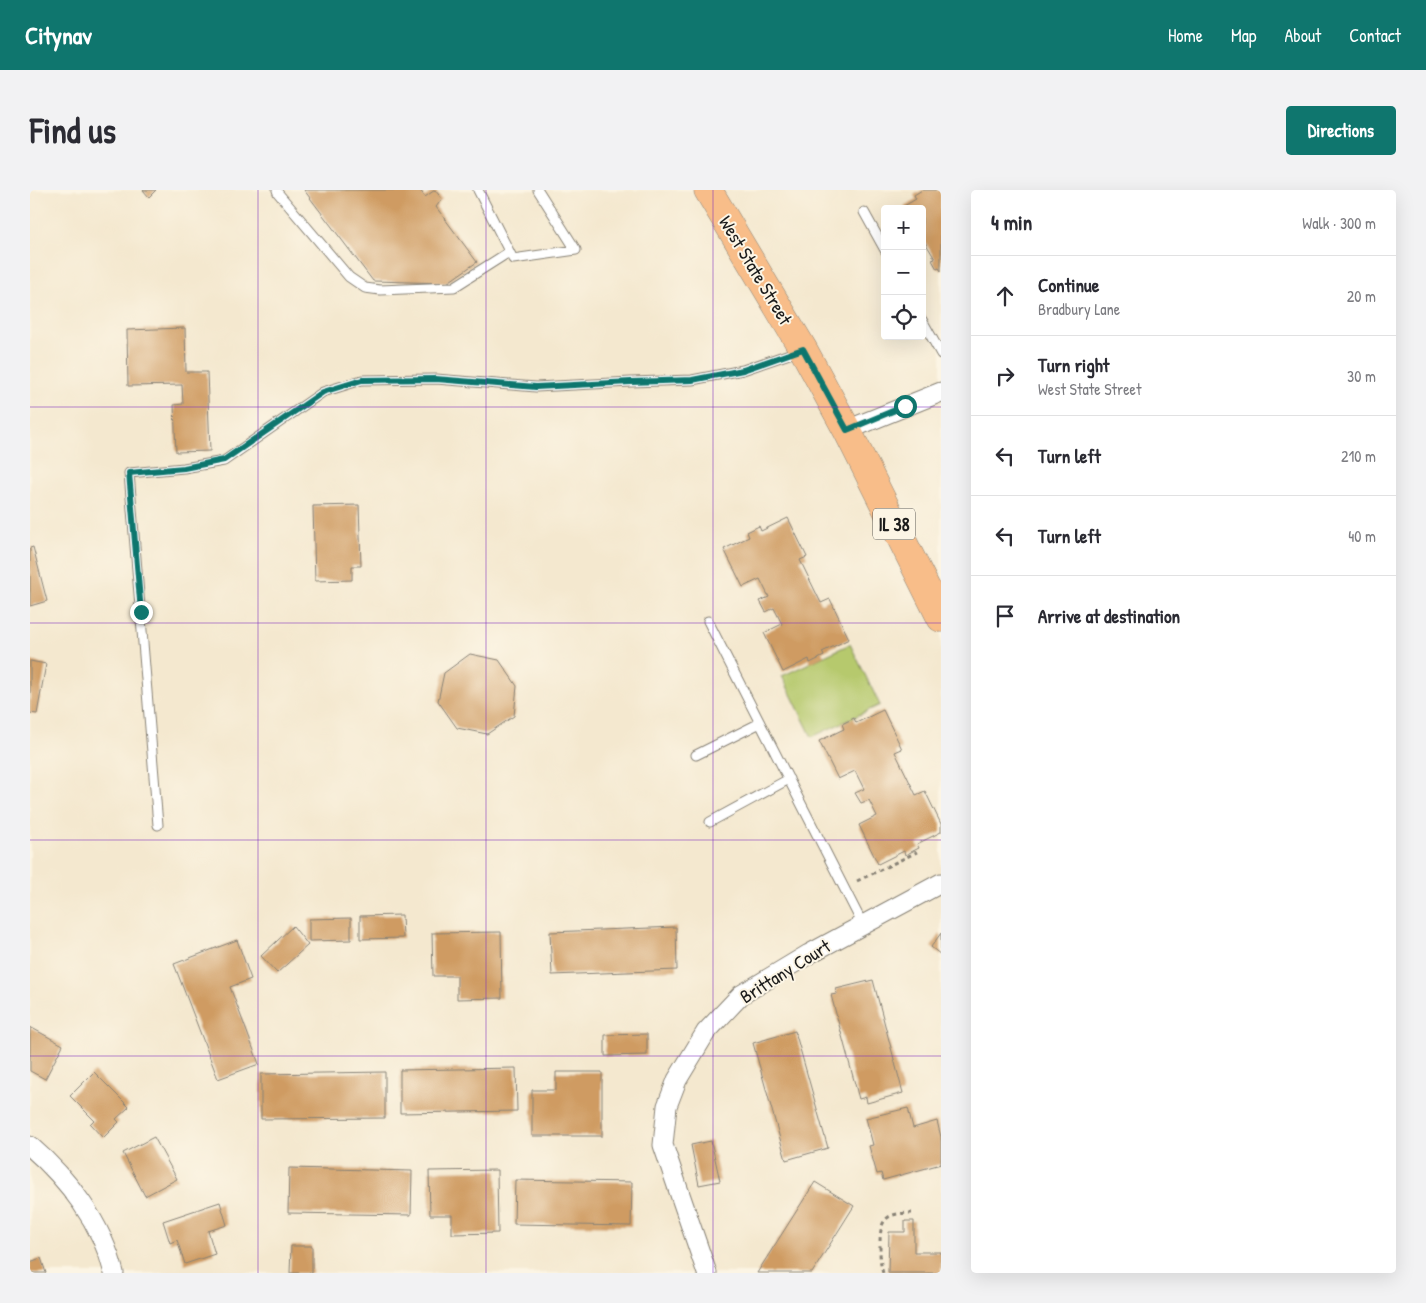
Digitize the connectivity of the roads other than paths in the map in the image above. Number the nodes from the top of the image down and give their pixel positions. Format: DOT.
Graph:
graph roads {
  1 [pos="277,190"];
  2 [pos="478,190"];
  3 [pos="538,190"];
  4 [pos="708,190"];
  5 [pos="864,212"];
  6 [pos="881,243"];
  7 [pos="509,252"];
  8 [pos="926,327"];
  9 [pos="803,349"];
  10 [pos="941,354"];
  11 [pos="941,392"];
  12 [pos="847,430"];
  13 [pos="941,618"];
  14 [pos="708,621"];
  15 [pos="760,723"];
  16 [pos="696,755"];
  17 [pos="789,779"];
  18 [pos="710,822"];
  19 [pos="158,825"];
  20 [pos="941,883"];
  21 [pos="864,925"];
  22 [pos="30,1146"];
  23 [pos="114,1273"];
  24 [pos="707,1273"];
  1 -- 7 [label="lane"];
  2 -- 7 [label="lane"];
  3 -- 7 [label="lane"];
  4 -- 9 [label="main road, West State Street / IL 38"];
  5 -- 6 [label="lane"];
  8 -- 10 [label="lane"];
  9 -- 12 [label="main road, West State Street / IL 38"];
  9 -- 19 [label="lane"];
  11 -- 12 [label="street"];
  12 -- 13 [label="main road, West State Street / IL 38"];
  14 -- 15 [label="lane"];
  15 -- 16 [label="lane"];
  15 -- 17 [label="lane"];
  17 -- 18 [label="lane"];
  17 -- 21 [label="lane"];
  20 -- 21 [label="street, Brittany Court"];
  21 -- 24 [label="street, Brittany Court"];
  22 -- 23 [label="street"];
}
